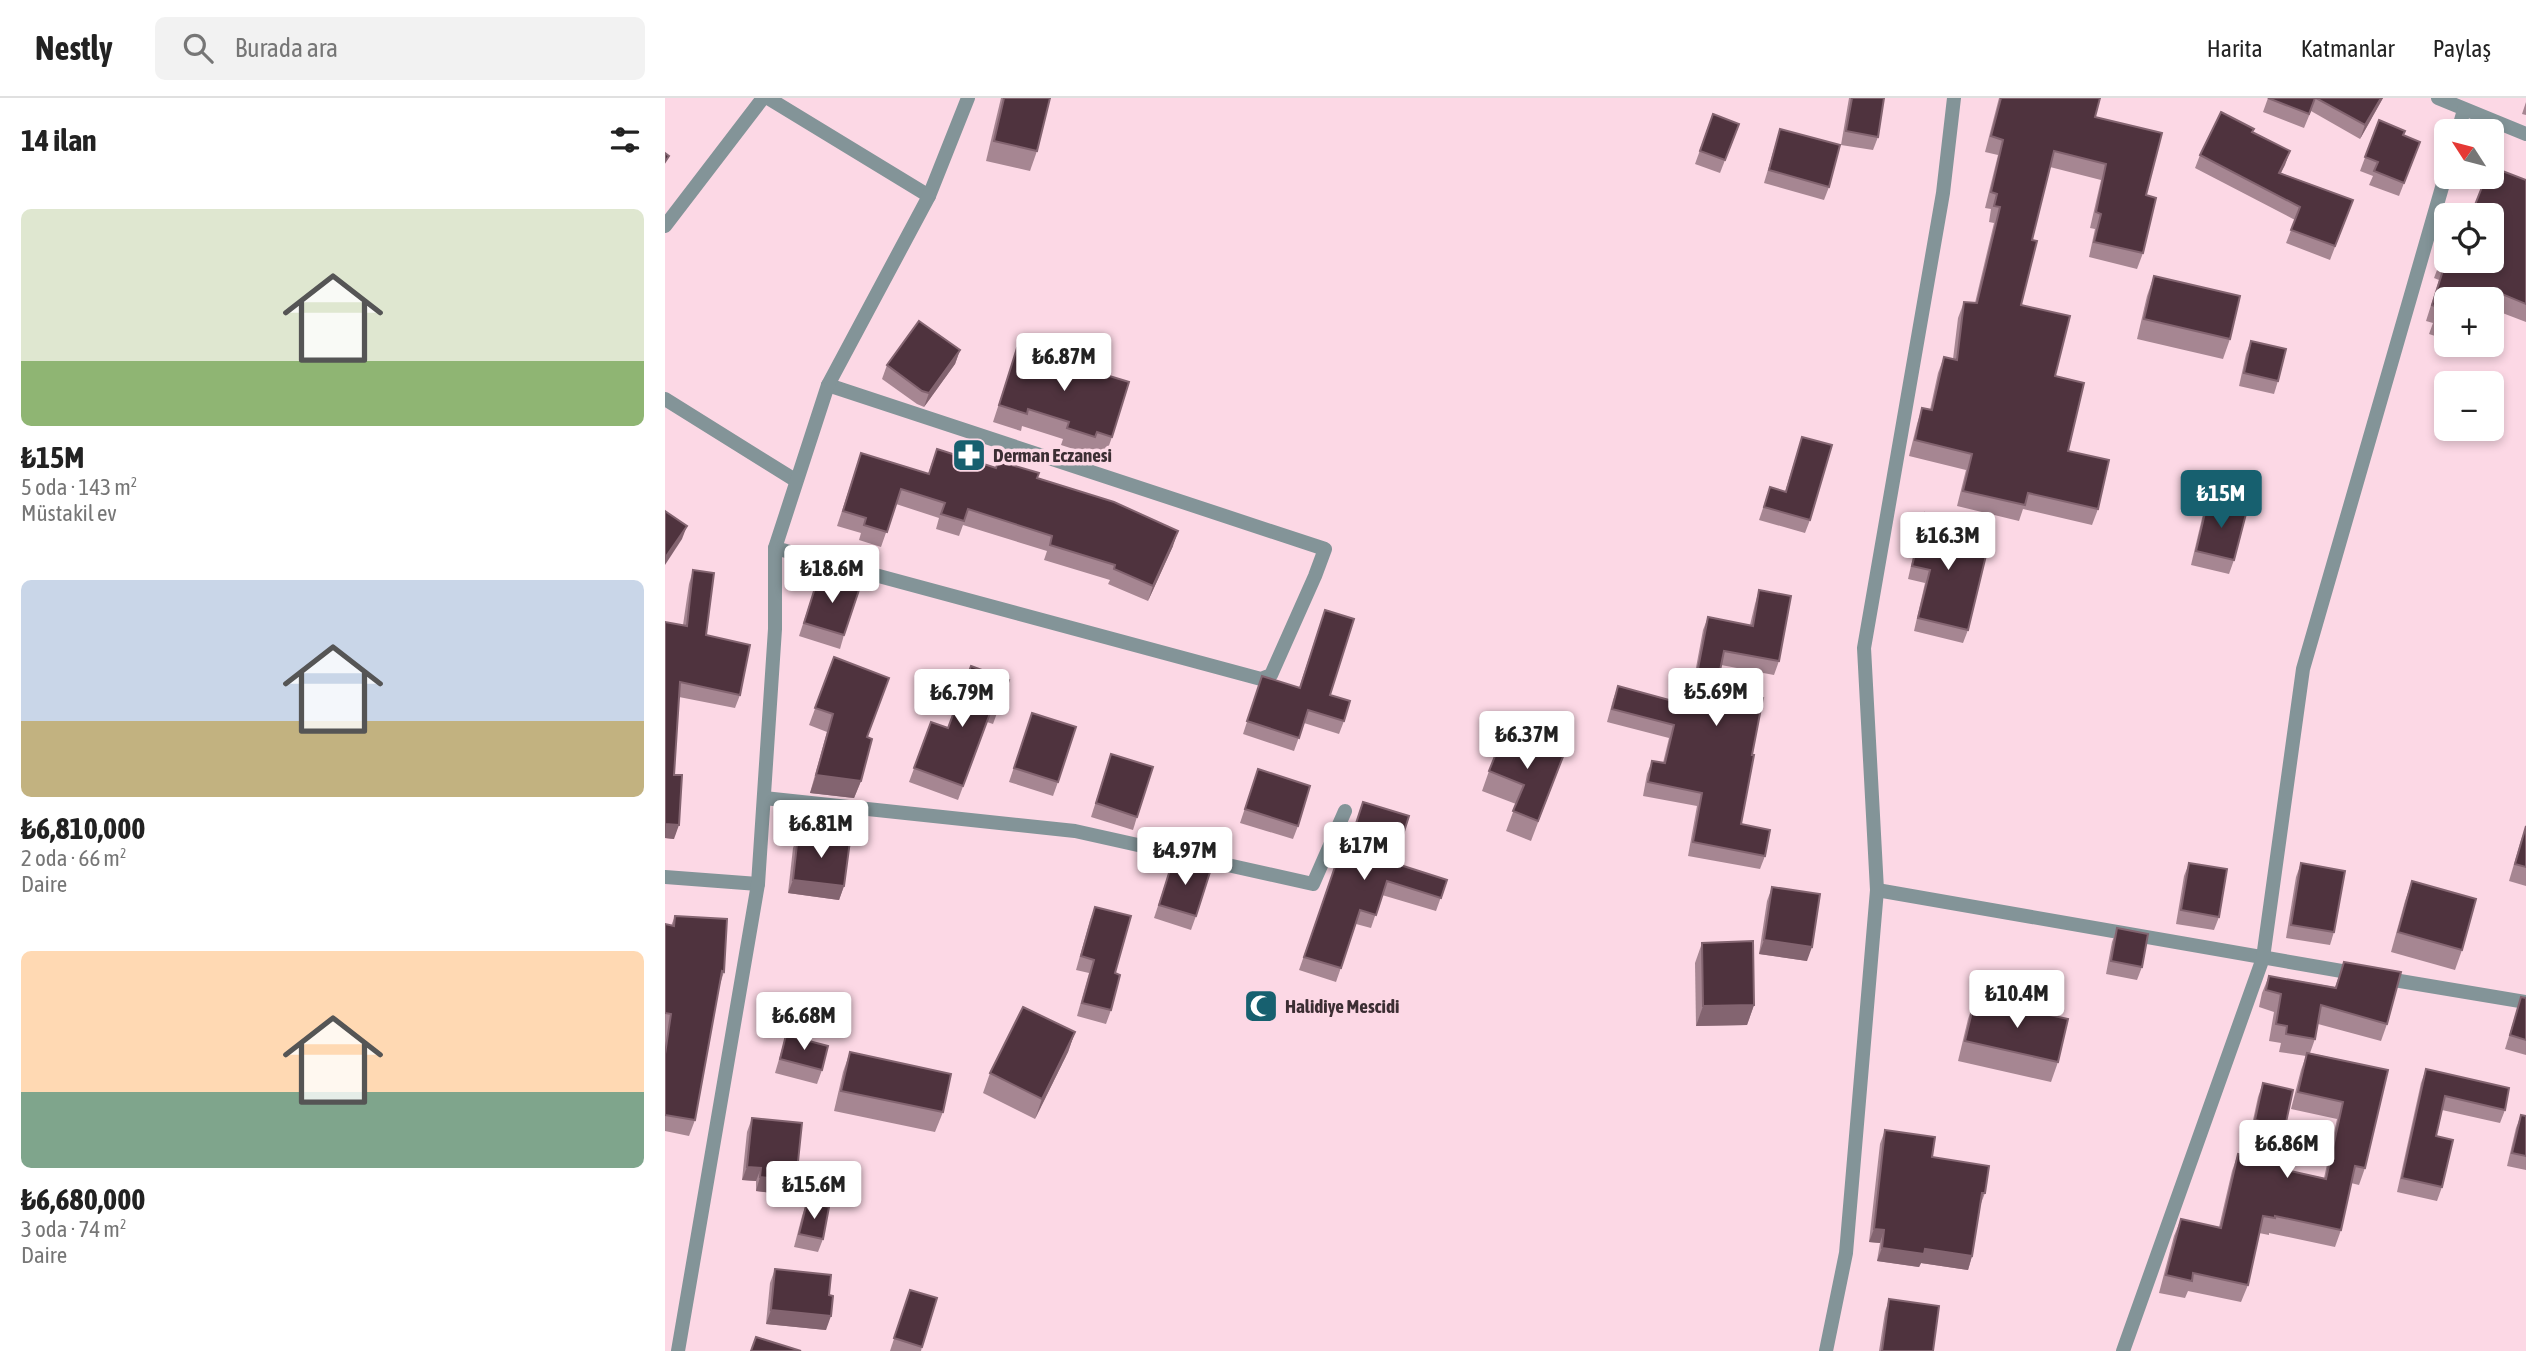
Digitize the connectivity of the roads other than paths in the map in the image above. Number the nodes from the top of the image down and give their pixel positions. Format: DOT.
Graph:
graph roads {
  1 [pos="766,98"];
  2 [pos="968,98"];
  3 [pos="1954,98"];
  4 [pos="2438,98"];
  5 [pos="2464,110"];
  6 [pos="2461,119"];
  7 [pos="2526,134"];
  8 [pos="2442,189"];
  9 [pos="929,196"];
  10 [pos="665,226"];
  11 [pos="828,385"];
  12 [pos="665,399"];
  13 [pos="795,480"];
  14 [pos="775,548"];
  15 [pos="764,798"];
  16 [pos="1345,811"];
  17 [pos="665,877"];
  18 [pos="758,884"];
  19 [pos="1877,890"];
  20 [pos="2263,958"];
  21 [pos="2526,1002"];
  22 [pos="678,1351"];
  23 [pos="1826,1351"];
  24 [pos="2123,1351"];
  1 -- 9 [label="street"];
  1 -- 10 [label="street"];
  2 -- 9 [label="street"];
  3 -- 19 [label="street"];
  4 -- 5 [label="street"];
  5 -- 6 [label="street"];
  5 -- 7 [label="street"];
  8 -- 20 [label="street"];
  9 -- 11 [label="street"];
  11 -- 13 [label="street"];
  11 -- 14 [label="street"];
  12 -- 13 [label="street"];
  13 -- 14 [label="street"];
  14 -- 15 [label="street"];
  15 -- 16 [label="street"];
  15 -- 18 [label="street"];
  17 -- 18 [label="street"];
  18 -- 22 [label="street"];
  19 -- 20 [label="street"];
  19 -- 23 [label="street"];
  20 -- 21 [label="street"];
  20 -- 24 [label="street"];
}
